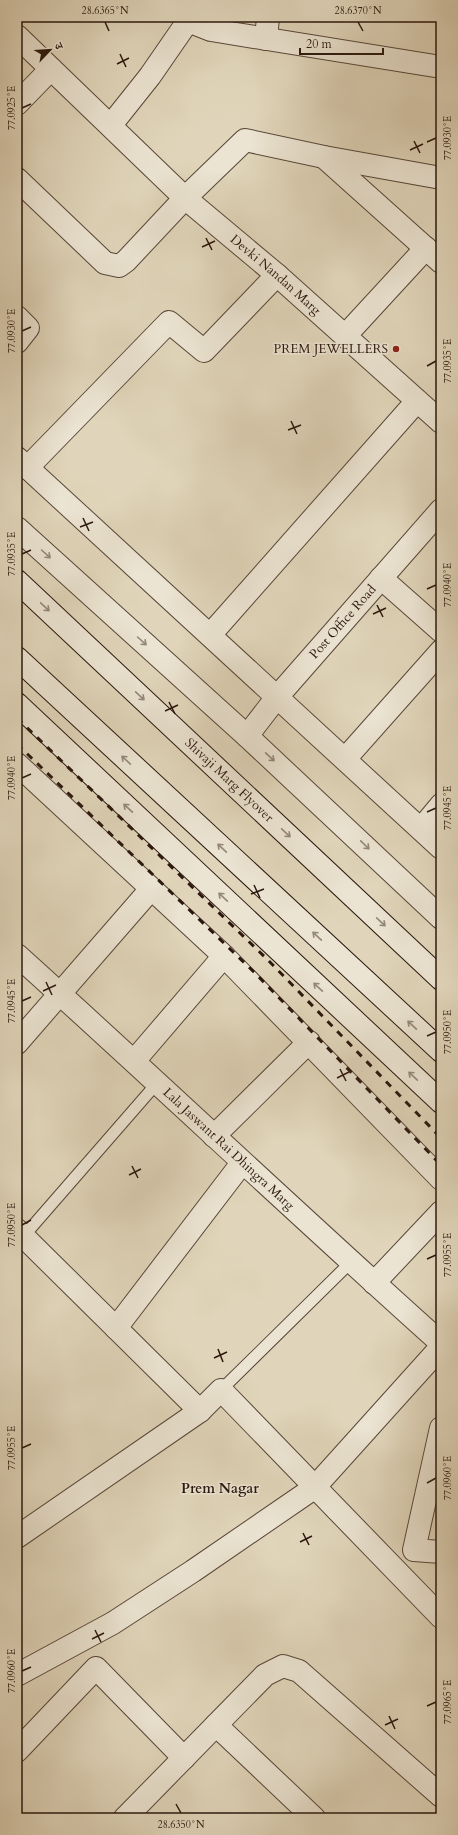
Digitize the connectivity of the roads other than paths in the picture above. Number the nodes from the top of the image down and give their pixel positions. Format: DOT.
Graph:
graph roads {
  1 [pos="268,17"];
  2 [pos="186,19"];
  3 [pos="17,36"];
  4 [pos="266,39"];
  5 [pos="441,68"];
  6 [pos="51,69"];
  7 [pos="17,104"];
  8 [pos="111,125"];
  9 [pos="324,157"];
  10 [pos="441,178"];
  11 [pos="17,180"];
  12 [pos="184,198"];
  13 [pos="434,255"];
  14 [pos="276,274"];
  15 [pos="17,317"];
  16 [pos="345,336"];
  17 [pos="17,342"];
  18 [pos="417,400"];
  19 [pos="441,422"];
  20 [pos="22,463"];
  21 [pos="441,510"];
  22 [pos="17,528"];
  23 [pos="381,578"];
  24 [pos="17,581"];
  25 [pos="441,631"];
  26 [pos="210,635"];
  27 [pos="441,651"];
  28 [pos="24,665"];
  29 [pos="277,697"];
  30 [pos="17,704"];
  31 [pos="247,736"];
  32 [pos="345,759"];
  33 [pos="17,764"];
  34 [pos="441,805"];
  35 [pos="421,829"];
  36 [pos="441,848"];
  37 [pos="151,889"];
  38 [pos="441,918"];
  39 [pos="17,955"];
  40 [pos="224,956"];
  41 [pos="441,979"];
  42 [pos="59,993"];
  43 [pos="309,1042"];
  44 [pos="17,1043"];
  45 [pos="441,1051"];
  46 [pos="134,1061"];
  47 [pos="158,1082"];
  48 [pos="441,1102"];
  49 [pos="214,1136"];
  50 [pos="242,1163"];
  51 [pos="441,1180"];
  52 [pos="441,1212"];
  53 [pos="20,1234"];
  54 [pos="351,1262"];
  55 [pos="374,1283"];
  56 [pos="116,1328"];
  57 [pos="441,1343"];
  58 [pos="441,1347"];
  59 [pos="220,1390"];
  60 [pos="200,1411"];
  61 [pos="441,1428"];
  62 [pos="314,1488"];
  63 [pos="17,1537"];
  64 [pos="441,1552"];
  65 [pos="441,1617"];
  66 [pos="17,1676"];
  67 [pos="216,1726"];
  68 [pos="17,1751"];
  69 [pos="184,1758"];
  70 [pos="441,1796"];
  71 [pos="132,1816"];
  72 [pos="314,1818"];
  1 -- 4 [label="street"];
  2 -- 4 [label="street"];
  2 -- 8 [label="street"];
  3 -- 6 [label="street, Devki Nandan Marg"];
  4 -- 5 [label="street"];
  6 -- 7 [label="street"];
  6 -- 8 [label="street, Devki Nandan Marg"];
  8 -- 12 [label="street, Devki Nandan Marg"];
  9 -- 10 [label="street"];
  9 -- 12 [label="street"];
  9 -- 13 [label="street"];
  11 -- 12 [label="street"];
  12 -- 14 [label="street, Devki Nandan Marg"];
  13 -- 16 [label="street"];
  14 -- 16 [label="street, Devki Nandan Marg"];
  14 -- 20 [label="street"];
  15 -- 17 [label="street"];
  16 -- 18 [label="street, Devki Nandan Marg"];
  18 -- 19 [label="street, Devki Nandan Marg"];
  18 -- 26 [label="street"];
  20 -- 26 [label="street"];
  21 -- 23 [label="street, Post Office Road"];
  22 -- 31 [label="street, one-way"];
  23 -- 25 [label="street"];
  23 -- 29 [label="street, Post Office Road"];
  24 -- 41 [label="street, Shivaji Marg Flyover, one-way"];
  26 -- 29 [label="street"];
  27 -- 32 [label="street"];
  45 -- 28 [label="street, one-way"];
  29 -- 31 [label="street, Post Office Road"];
  29 -- 32 [label="street"];
  48 -- 30 [label="street, one-way"];
  31 -- 38 [label="street, one-way"];
  32 -- 35 [label="street"];
  33 -- 37 [label="street"];
  34 -- 35 [label="street"];
  35 -- 36 [label="street"];
  37 -- 40 [label="street"];
  37 -- 42 [label="street"];
  39 -- 42 [label="street, Lala Jaswant Rai Dhingra Marg"];
  40 -- 43 [label="street"];
  40 -- 46 [label="street"];
  42 -- 44 [label="street"];
  42 -- 46 [label="street, Lala Jaswant Rai Dhingra Marg"];
  43 -- 49 [label="street"];
  43 -- 51 [label="street"];
  46 -- 47 [label="street, Lala Jaswant Rai Dhingra Marg"];
  47 -- 49 [label="street, Lala Jaswant Rai Dhingra Marg"];
  47 -- 53 [label="lane"];
  49 -- 50 [label="street, Lala Jaswant Rai Dhingra Marg"];
  50 -- 54 [label="street, Lala Jaswant Rai Dhingra Marg"];
  50 -- 56 [label="street"];
  52 -- 55 [label="street"];
  53 -- 56 [label="street"];
  54 -- 55 [label="street, Lala Jaswant Rai Dhingra Marg"];
  54 -- 59 [label="lane"];
  55 -- 57 [label="street, Lala Jaswant Rai Dhingra Marg"];
  56 -- 60 [label="street"];
  58 -- 62 [label="street"];
  59 -- 60 [label="street"];
  59 -- 62 [label="street"];
  60 -- 63 [label="street"];
  61 -- 64 [label="street"];
  62 -- 65 [label="street"];
  62 -- 66 [label="street"];
  67 -- 69 [label="street"];
  67 -- 70 [label="street"];
  67 -- 72 [label="street"];
  68 -- 69 [label="street"];
  69 -- 71 [label="street"];
}
